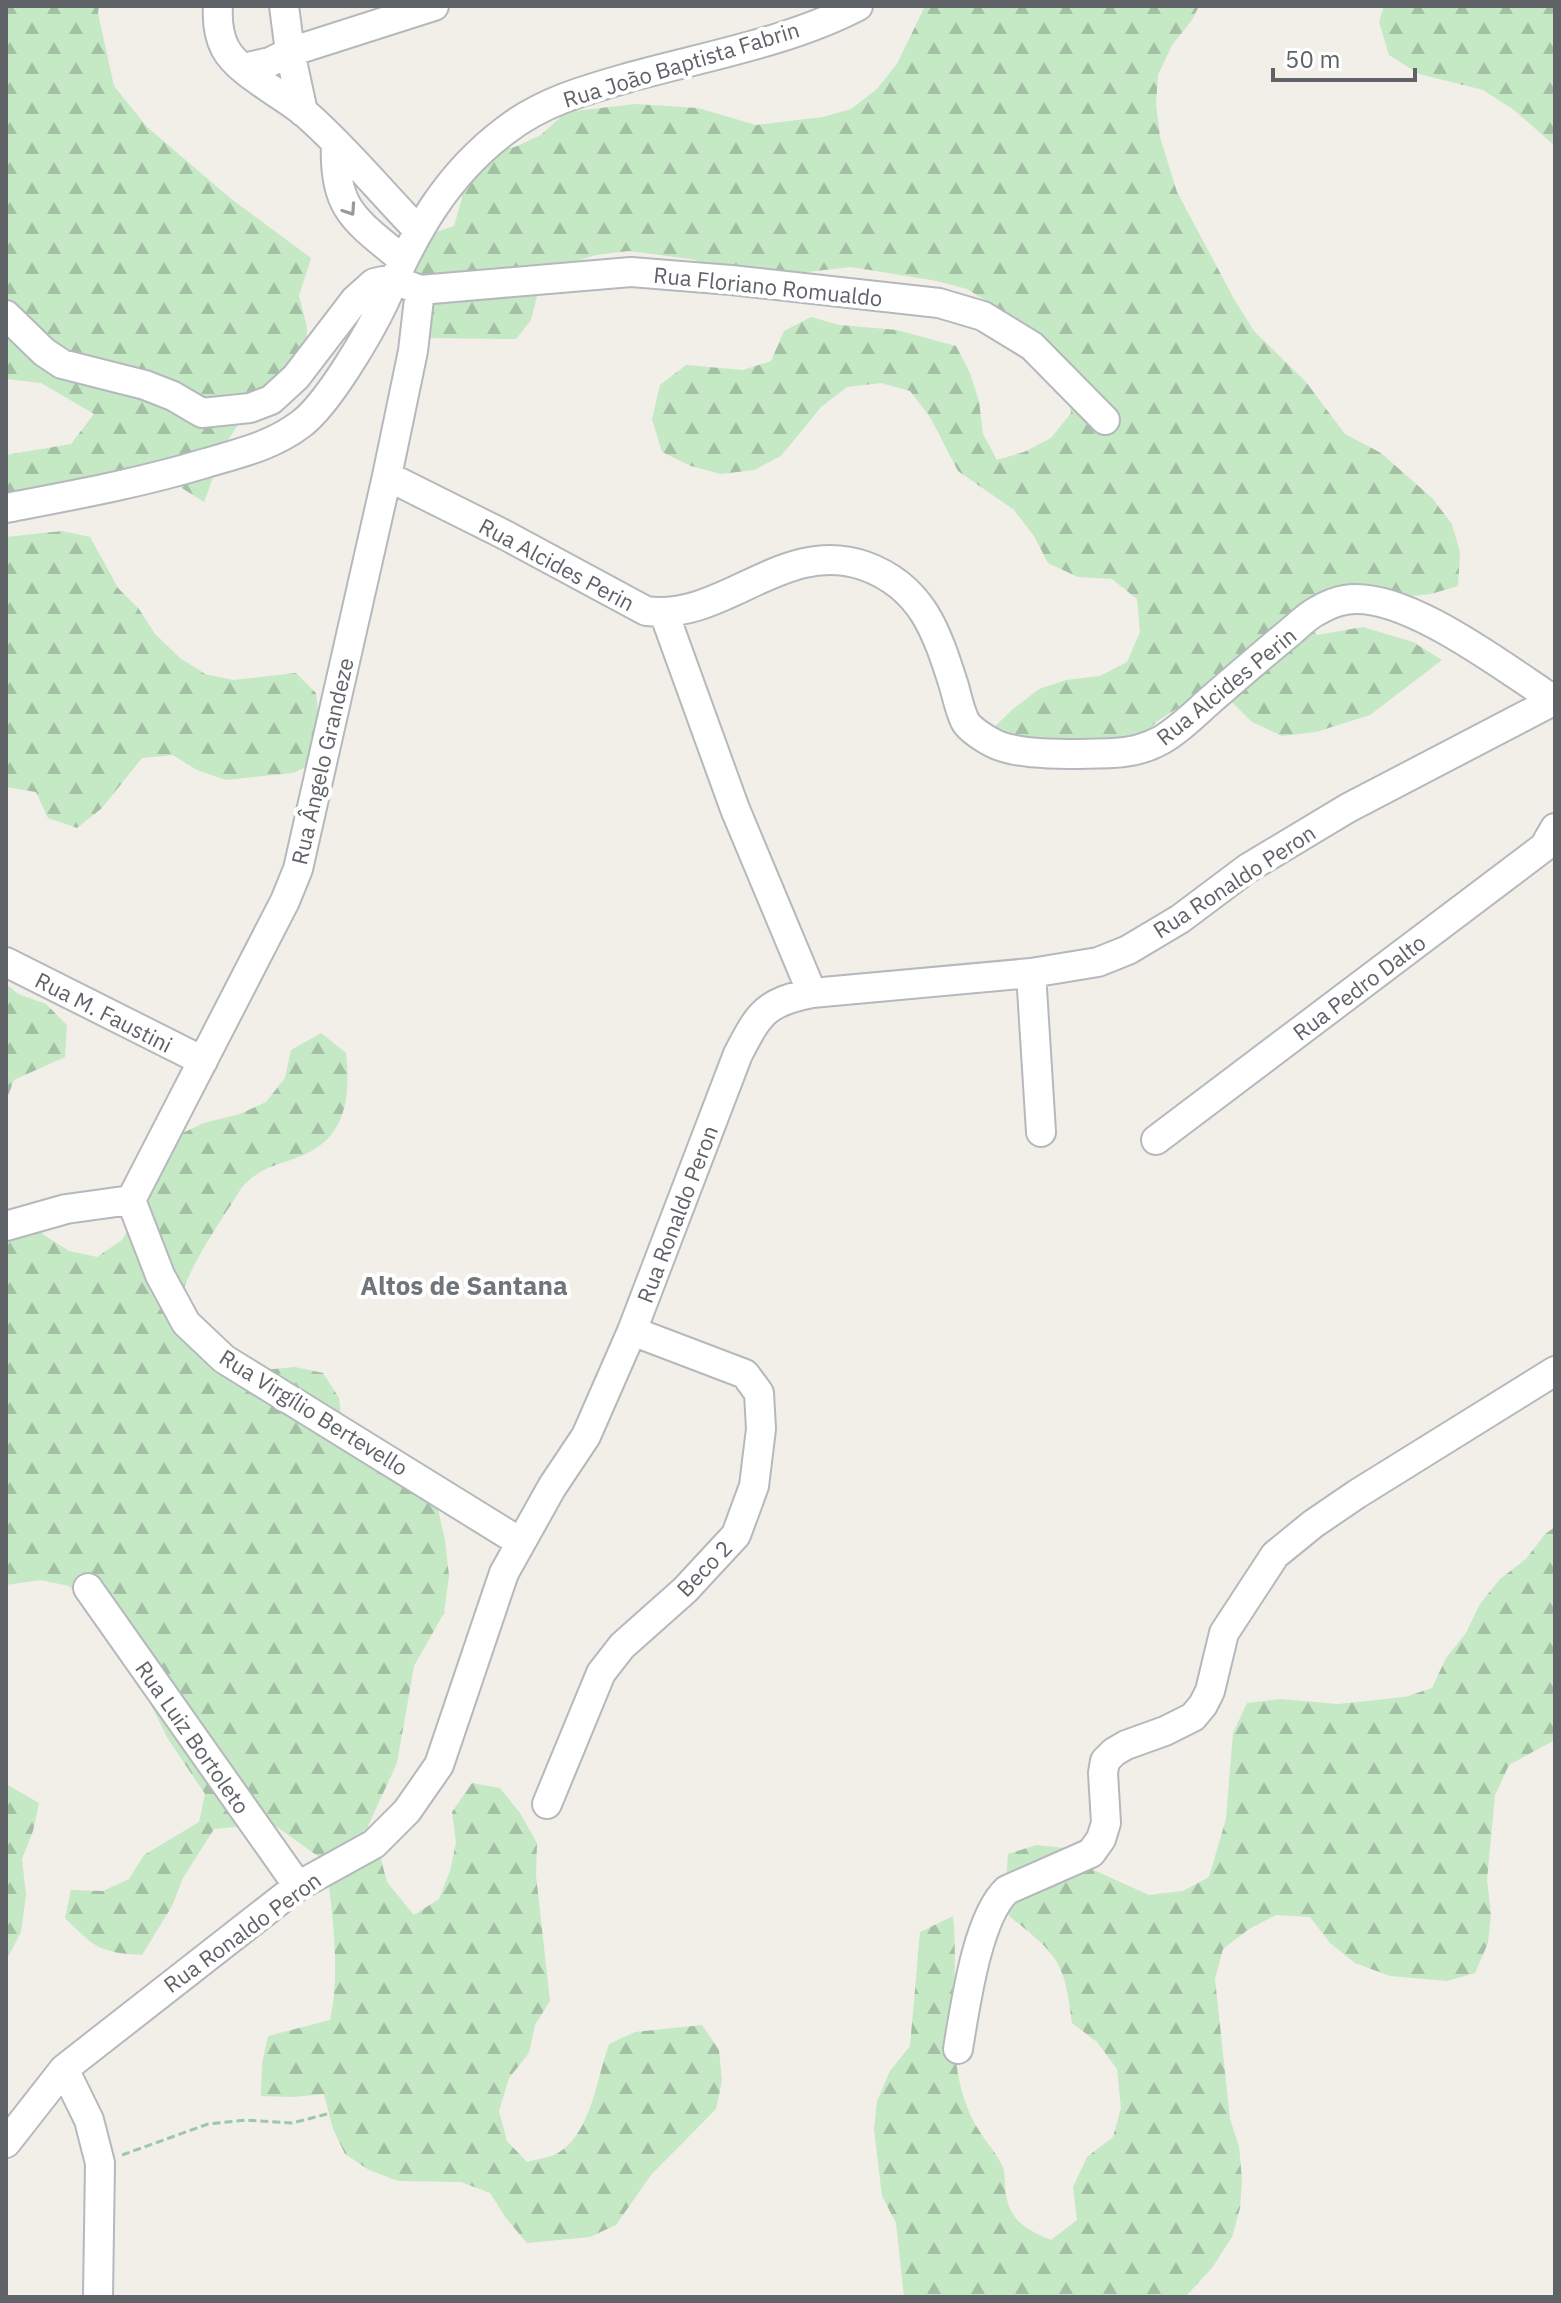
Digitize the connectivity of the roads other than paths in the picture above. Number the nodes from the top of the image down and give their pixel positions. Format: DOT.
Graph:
graph roads {
  1 [pos="218,6"];
  2 [pos="284,6"];
  3 [pos="434,6"];
  4 [pos="858,6"];
  5 [pos="290,52"];
  6 [pos="244,68"];
  7 [pos="303,112"];
  8 [pos="336,143"];
  9 [pos="417,229"];
  10 [pos="397,269"];
  11 [pos="420,290"];
  12 [pos="6,315"];
  13 [pos="1105,420"];
  14 [pos="387,476"];
  15 [pos="6,508"];
  16 [pos="664,613"];
  17 [pos="1555,700"];
  18 [pos="1555,828"];
  19 [pos="6,962"];
  20 [pos="1031,973"];
  21 [pos="812,993"];
  22 [pos="203,1061"];
  23 [pos="1041,1132"];
  24 [pos="1156,1140"];
  25 [pos="131,1200"];
  26 [pos="6,1226"];
  27 [pos="632,1331"];
  28 [pos="1555,1371"];
  29 [pos="520,1542"];
  30 [pos="88,1588"];
  31 [pos="547,1804"];
  32 [pos="298,1886"];
  33 [pos="958,2049"];
  34 [pos="64,2069"];
  35 [pos="6,2143"];
  36 [pos="98,2297"];
  1 -- 6 [label="street"];
  2 -- 5 [label="street"];
  3 -- 5 [label="street"];
  4 -- 9 [label="street, Rua João Baptista Fabrin"];
  5 -- 6 [label="street"];
  5 -- 7 [label="street"];
  6 -- 7 [label="street"];
  7 -- 8 [label="street"];
  8 -- 9 [label="street"];
  8 -- 10 [label="street, Rua Floriano Romualdo, one-way"];
  9 -- 10 [label="street, Rua João Baptista Fabrin"];
  10 -- 11 [label="street, Rua Floriano Romualdo"];
  10 -- 12 [label="street"];
  10 -- 15 [label="street, Rua João Baptista Fabrin"];
  11 -- 13 [label="street, Rua Floriano Romualdo"];
  11 -- 14 [label="street, Rua Ângelo Grandeze"];
  14 -- 16 [label="street, Rua Alcides Perin"];
  14 -- 22 [label="street, Rua Ângelo Grandeze"];
  16 -- 17 [label="street, Rua Alcides Perin"];
  16 -- 21 [label="street"];
  17 -- 20 [label="street, Rua Ronaldo Peron"];
  18 -- 24 [label="street, Rua Pedro Dalto"];
  19 -- 22 [label="street, Rua M. Faustini"];
  20 -- 21 [label="street, Rua Ronaldo Peron"];
  20 -- 23 [label="street"];
  21 -- 27 [label="street, Rua Ronaldo Peron"];
  22 -- 25 [label="street, Rua Ângelo Grandeze"];
  25 -- 26 [label="street"];
  25 -- 29 [label="street, Rua Virgílio Bertevello"];
  27 -- 29 [label="street, Rua Ronaldo Peron"];
  27 -- 31 [label="street, Beco 2"];
  28 -- 33 [label="street"];
  29 -- 32 [label="street, Rua Ronaldo Peron"];
  30 -- 32 [label="street, Rua Luiz Bortoleto"];
  32 -- 34 [label="street, Rua Ronaldo Peron"];
  34 -- 35 [label="street, Rua Ronaldo Peron"];
  34 -- 36 [label="street"];
}
